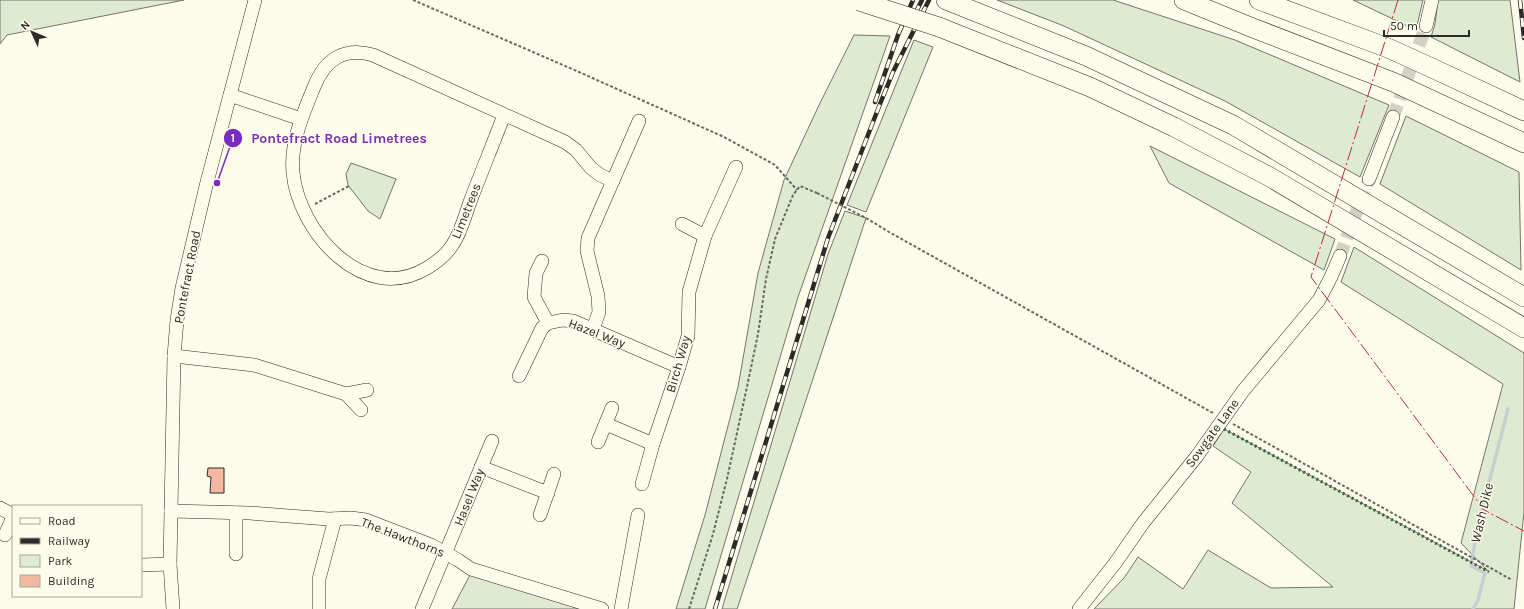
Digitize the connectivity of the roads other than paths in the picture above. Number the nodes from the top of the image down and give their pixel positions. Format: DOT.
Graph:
graph roads {
  1 [pos="255,0"];
  2 [pos="946,0"];
  3 [pos="1184,0"];
  4 [pos="1259,0"];
  5 [pos="1432,0"];
  6 [pos="856,1"];
  7 [pos="1426,26"];
  8 [pos="230,95"];
  9 [pos="1524,111"];
  10 [pos="504,115"];
  11 [pos="1393,117"];
  12 [pos="301,119"];
  13 [pos="639,122"];
  14 [pos="1518,140"];
  15 [pos="736,167"];
  16 [pos="1370,179"];
  17 [pos="613,181"];
  18 [pos="682,224"];
  19 [pos="705,236"];
  20 [pos="1340,256"];
  21 [pos="542,261"];
  22 [pos="1524,296"];
  23 [pos="548,323"];
  24 [pos="1517,324"];
  25 [pos="593,329"];
  26 [pos="174,356"];
  27 [pos="679,367"];
  28 [pos="519,376"];
  29 [pos="367,390"];
  30 [pos="346,394"];
  31 [pos="612,408"];
  32 [pos="361,410"];
  33 [pos="606,424"];
  34 [pos="492,441"];
  35 [pos="598,442"];
  36 [pos="652,444"];
  37 [pos="481,467"];
  38 [pos="554,474"];
  39 [pos="642,484"];
  40 [pos="548,493"];
  41 [pos="0,508"];
  42 [pos="171,511"];
  43 [pos="236,513"];
  44 [pos="12,515"];
  45 [pos="540,515"];
  46 [pos="638,515"];
  47 [pos="12,518"];
  48 [pos="335,519"];
  49 [pos="4,535"];
  50 [pos="446,553"];
  51 [pos="236,554"];
  52 [pos="170,564"];
  53 [pos="142,565"];
  54 [pos="173,609"];
  55 [pos="319,609"];
  56 [pos="422,609"];
  57 [pos="602,609"];
  58 [pos="621,609"];
  59 [pos="1079,609"];
  1 -- 8 [label="street, Pontefract Road"];
  2 -- 22 [label="highway"];
  3 -- 14 [label="highway"];
  4 -- 9 [label="highway"];
  5 -- 7 [label="street"];
  6 -- 24 [label="highway, bridge"];
  8 -- 12 [label="street"];
  8 -- 26 [label="street, Pontefract Road"];
  10 -- 12 [label="street, Limetrees"];
  10 -- 12 [label="street, Limetrees"];
  10 -- 17 [label="street, Limetrees"];
  11 -- 16 [label="street"];
  13 -- 17 [label="street"];
  15 -- 19 [label="street, Birch Way"];
  17 -- 25 [label="street"];
  18 -- 19 [label="street"];
  19 -- 27 [label="street, Birch Way"];
  20 -- 59 [label="street, Sowgate Lane"];
  21 -- 23 [label="street"];
  23 -- 25 [label="street, Hazel Way"];
  23 -- 28 [label="street"];
  25 -- 27 [label="street, Hazel Way"];
  26 -- 30 [label="street"];
  26 -- 42 [label="street, Pontefract Road"];
  27 -- 36 [label="street, Birch Way"];
  29 -- 30 [label="street"];
  30 -- 32 [label="street"];
  31 -- 33 [label="street"];
  33 -- 35 [label="street"];
  33 -- 36 [label="street"];
  34 -- 37 [label="street, Hasel Way"];
  36 -- 39 [label="street, Birch Way"];
  37 -- 40 [label="street"];
  37 -- 50 [label="street, Hasel Way"];
  38 -- 40 [label="street"];
  40 -- 45 [label="street"];
  41 -- 44 [label="street"];
  42 -- 43 [label="street, The Hawthorns"];
  42 -- 52 [label="street, Pontefract Road"];
  43 -- 48 [label="street, The Hawthorns"];
  43 -- 51 [label="street"];
  46 -- 58 [label="street"];
  47 -- 49 [label="street"];
  48 -- 50 [label="street, The Hawthorns"];
  48 -- 55 [label="street"];
  50 -- 56 [label="street, Hasel Way"];
  50 -- 57 [label="street, The Hawthorns"];
  52 -- 53 [label="street"];
  52 -- 54 [label="street, Pontefract Road"];
}
